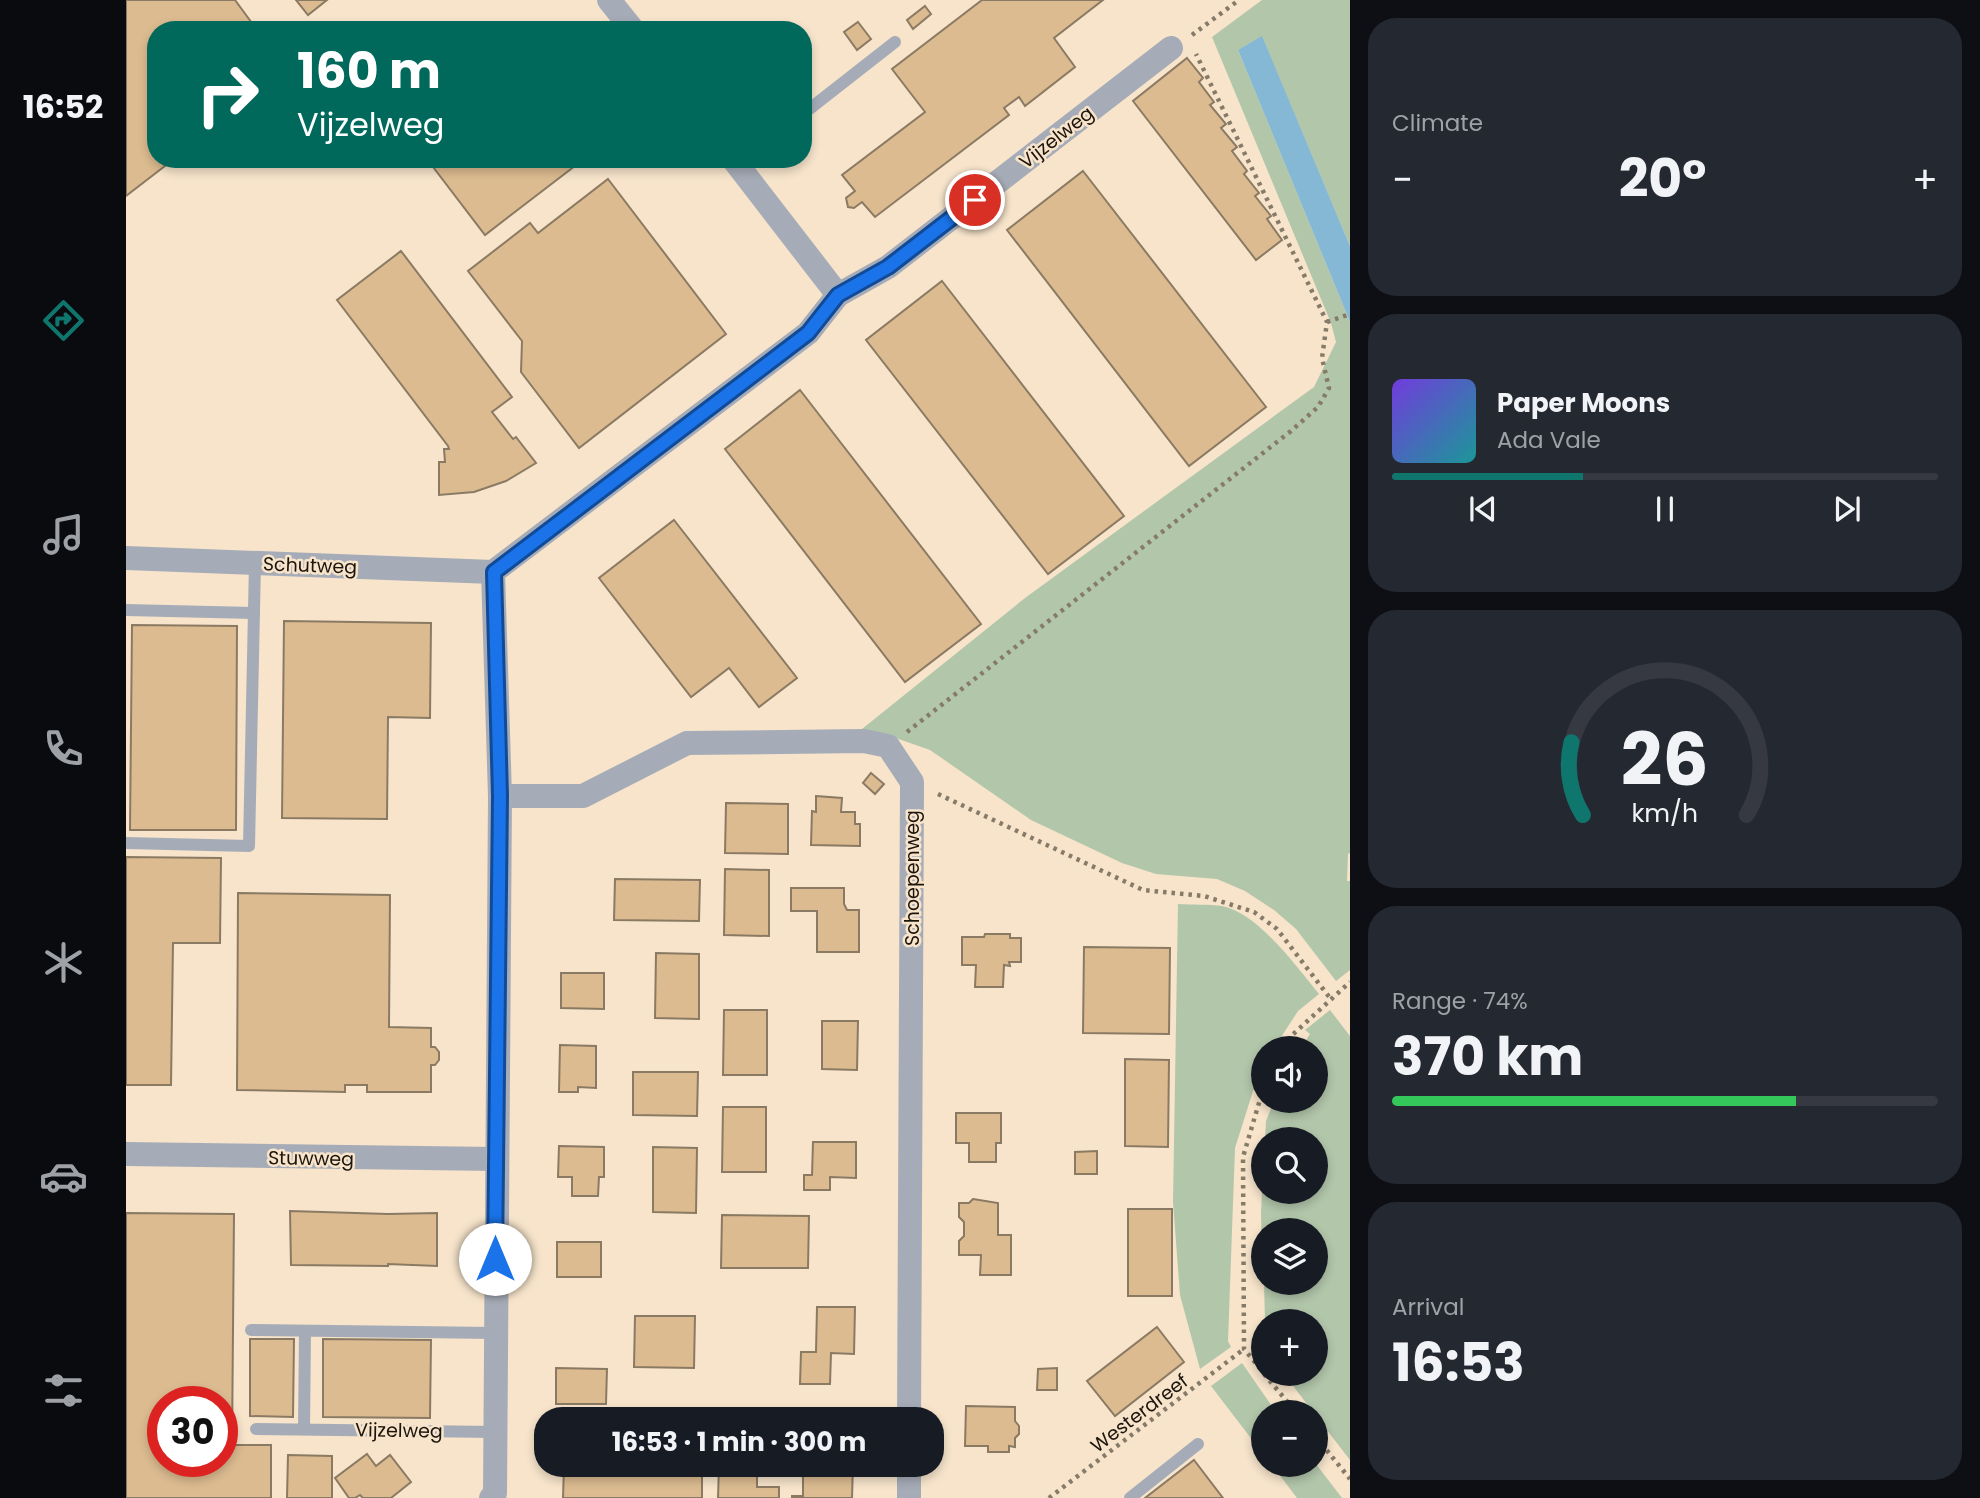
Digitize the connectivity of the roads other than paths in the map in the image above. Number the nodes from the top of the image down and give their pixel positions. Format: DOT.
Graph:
graph roads {
  1 [pos="610,0"];
  2 [pos="626,21"];
  3 [pos="895,42"];
  4 [pos="1180,43"];
  5 [pos="812,107"];
  6 [pos="744,168"];
  7 [pos="838,295"];
  8 [pos="126,558"];
  9 [pos="255,563"];
  10 [pos="494,572"];
  11 [pos="126,610"];
  12 [pos="254,612"];
  13 [pos="500,796"];
  14 [pos="126,843"];
  15 [pos="126,1154"];
  16 [pos="496,1160"];
  17 [pos="251,1330"];
  18 [pos="305,1331"];
  19 [pos="495,1333"];
  20 [pos="909,1407"];
  21 [pos="256,1429"];
  22 [pos="304,1429"];
  23 [pos="495,1432"];
  24 [pos="1198,1444"];
  25 [pos="909,1477"];
  26 [pos="491,1498"];
  27 [pos="909,1498"];
  28 [pos="1130,1498"];
  1 -- 2 [label="street"];
  3 -- 5 [label="lane"];
  4 -- 7 [label="street, Vijzelweg"];
  6 -- 7 [label="street"];
  7 -- 10 [label="street, Vijzelweg"];
  8 -- 9 [label="street, Schutweg"];
  9 -- 10 [label="street, Schutweg"];
  9 -- 12 [label="lane"];
  10 -- 13 [label="street"];
  11 -- 12 [label="lane"];
  12 -- 14 [label="lane"];
  13 -- 16 [label="street"];
  13 -- 20 [label="street, Schoepenweg"];
  15 -- 16 [label="street, Stuwweg"];
  16 -- 19 [label="street"];
  17 -- 18 [label="lane"];
  18 -- 19 [label="lane"];
  18 -- 22 [label="lane"];
  19 -- 23 [label="street"];
  21 -- 22 [label="lane, Vijzelweg"];
  22 -- 23 [label="lane, Vijzelweg"];
  23 -- 26 [label="street"];
  24 -- 28 [label="lane"];
  25 -- 27 [label="street"];
}
